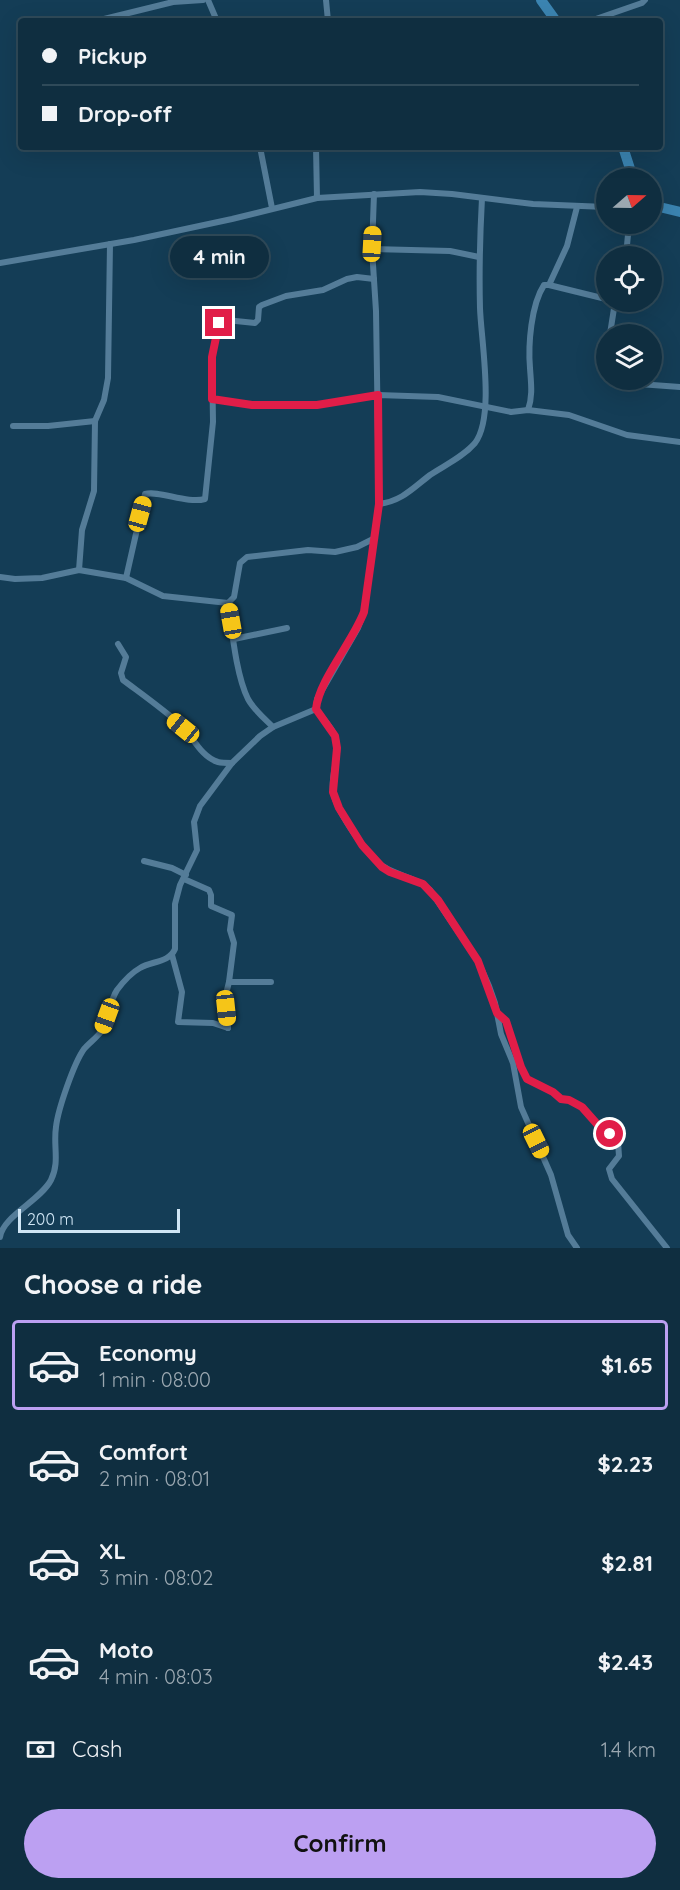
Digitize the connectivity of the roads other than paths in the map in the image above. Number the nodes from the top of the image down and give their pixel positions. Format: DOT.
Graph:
graph roads {
  1 [pos="203,0"];
  2 [pos="208,0"];
  3 [pos="326,0"];
  4 [pos="541,0"];
  5 [pos="645,0"];
  6 [pos="108,18"];
  7 [pos="216,18"];
  8 [pos="328,18"];
  9 [pos="554,18"];
  10 [pos="599,18"];
  11 [pos="261,150"];
  12 [pos="316,150"];
  13 [pos="624,150"];
  14 [pos="630,168"];
  15 [pos="374,194"];
  16 [pos="317,198"];
  17 [pos="482,198"];
  18 [pos="577,207"];
  19 [pos="596,207"];
  20 [pos="272,208"];
  21 [pos="662,208"];
  22 [pos="680,212"];
  23 [pos="110,244"];
  24 [pos="372,249"];
  25 [pos="479,257"];
  26 [pos="0,263"];
  27 [pos="374,279"];
  28 [pos="549,285"];
  29 [pos="596,297"];
  30 [pos="662,386"];
  31 [pos="680,387"];
  32 [pos="378,395"];
  33 [pos="212,399"];
  34 [pos="485,406"];
  35 [pos="528,410"];
  36 [pos="95,421"];
  37 [pos="13,426"];
  38 [pos="680,442"];
  39 [pos="379,504"];
  40 [pos="375,538"];
  41 [pos="79,570"];
  42 [pos="0,577"];
  43 [pos="126,578"];
  44 [pos="228,603"];
  45 [pos="287,628"];
  46 [pos="234,639"];
  47 [pos="118,645"];
  48 [pos="316,709"];
  49 [pos="273,727"];
  50 [pos="232,763"];
  51 [pos="144,861"];
  52 [pos="185,877"];
  53 [pos="172,955"];
  54 [pos="229,982"];
  55 [pos="270,982"];
  56 [pos="497,1013"];
  57 [pos="0,1232"];
  58 [pos="0,1238"];
  59 [pos="577,1248"];
  60 [pos="667,1248"];
  1 -- 6 [label="street"];
  2 -- 7 [label="street"];
  3 -- 8 [label="street"];
  4 -- 9 [label="main road"];
  5 -- 10 [label="street"];
  11 -- 20 [label="street"];
  12 -- 16 [label="street"];
  13 -- 14 [label="main road"];
  15 -- 16 [label="street"];
  15 -- 17 [label="street"];
  15 -- 24 [label="street"];
  16 -- 20 [label="street"];
  17 -- 18 [label="street"];
  17 -- 25 [label="street"];
  18 -- 19 [label="street"];
  18 -- 28 [label="street"];
  20 -- 23 [label="street"];
  21 -- 22 [label="main road"];
  23 -- 26 [label="street"];
  23 -- 36 [label="street"];
  24 -- 25 [label="street"];
  24 -- 27 [label="street"];
  25 -- 34 [label="street"];
  27 -- 32 [label="street"];
  27 -- 33 [label="street"];
  28 -- 29 [label="street"];
  28 -- 35 [label="street"];
  30 -- 31 [label="street"];
  32 -- 33 [label="street"];
  32 -- 34 [label="street"];
  32 -- 39 [label="street"];
  33 -- 43 [label="street"];
  34 -- 35 [label="street"];
  34 -- 39 [label="street"];
  35 -- 38 [label="street"];
  36 -- 37 [label="street"];
  36 -- 41 [label="street"];
  39 -- 40 [label="street"];
  40 -- 44 [label="street"];
  40 -- 48 [label="street"];
  41 -- 42 [label="street"];
  41 -- 43 [label="street"];
  43 -- 44 [label="street"];
  44 -- 46 [label="street"];
  45 -- 46 [label="street"];
  46 -- 49 [label="street"];
  47 -- 50 [label="street"];
  48 -- 49 [label="street"];
  48 -- 56 [label="street"];
  49 -- 50 [label="street"];
  50 -- 52 [label="street"];
  51 -- 52 [label="street"];
  52 -- 53 [label="street"];
  52 -- 54 [label="street"];
  53 -- 54 [label="street"];
  53 -- 57 [label="street"];
  54 -- 55 [label="street"];
  56 -- 59 [label="street"];
  56 -- 60 [label="street"];
  57 -- 58 [label="street"];
}
